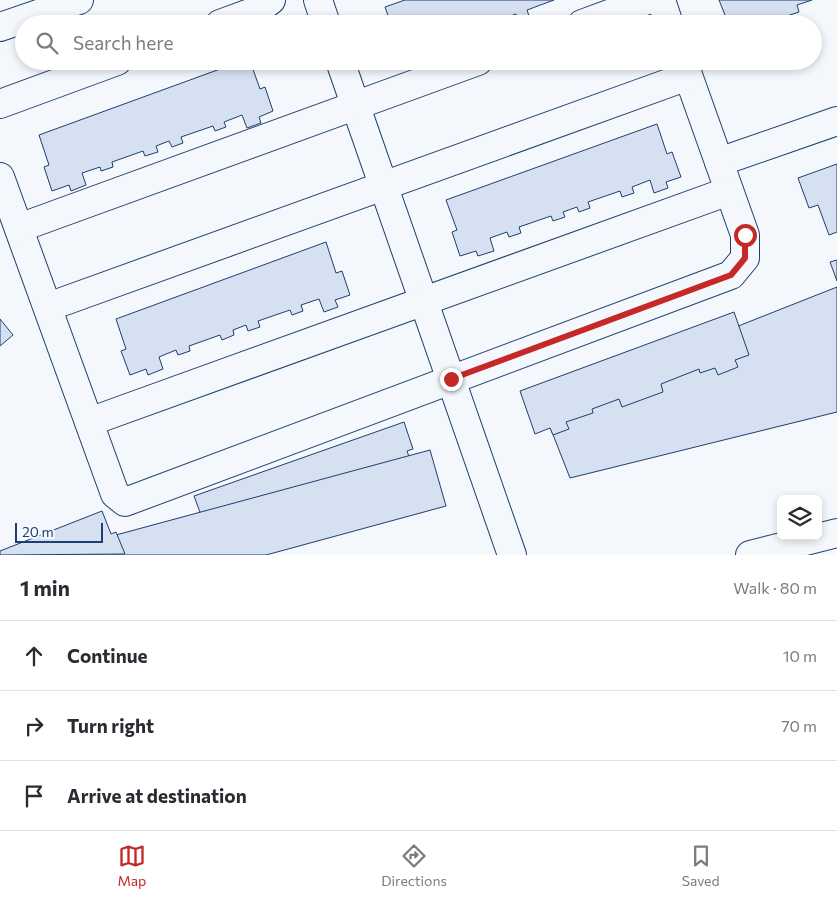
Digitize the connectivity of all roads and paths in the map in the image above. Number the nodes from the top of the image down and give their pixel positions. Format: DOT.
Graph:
graph roads {
  1 [pos="79,0"];
  2 [pos="271,0"];
  3 [pos="318,0"];
  4 [pos="647,0"];
  5 [pos="661,0"];
  6 [pos="37,15"];
  7 [pos="244,15"];
  8 [pos="323,15"];
  9 [pos="606,15"];
  10 [pos="666,15"];
  11 [pos="15,23"];
  12 [pos="0,28"];
  13 [pos="93,70"];
  14 [pos="343,70"];
  15 [pos="453,70"];
  16 [pos="680,70"];
  17 [pos="686,70"];
  18 [pos="0,104"];
  19 [pos="355,106"];
  20 [pos="837,121"];
  21 [pos="719,162"];
  22 [pos="0,177"];
  23 [pos="383,186"];
  24 [pos="729,190"];
  25 [pos="18,228"];
  26 [pos="424,302"];
  27 [pos="48,307"];
  28 [pos="451,379"];
  29 [pos="89,422"];
  30 [pos="837,533"];
  31 [pos="512,555"];
  32 [pos="750,555"];
  1 -- 6 [label="street"];
  2 -- 7 [label="street"];
  3 -- 8 [label="street"];
  4 -- 9 [label="street"];
  5 -- 10 [label="street"];
  11 -- 12 [label="street"];
  13 -- 18 [label="street"];
  14 -- 19 [label="street"];
  15 -- 19 [label="street"];
  16 -- 23 [label="street"];
  17 -- 21 [label="street"];
  19 -- 23 [label="street"];
  19 -- 25 [label="street"];
  20 -- 21 [label="street"];
  21 -- 24 [label="street"];
  22 -- 25 [label="street"];
  23 -- 26 [label="street"];
  23 -- 27 [label="street"];
  24 -- 26 [label="street"];
  24 -- 28 [label="street"];
  25 -- 27 [label="street"];
  26 -- 28 [label="street"];
  26 -- 29 [label="street"];
  27 -- 29 [label="street"];
  28 -- 29 [label="street"];
  28 -- 31 [label="street"];
  30 -- 32 [label="street"];
}
